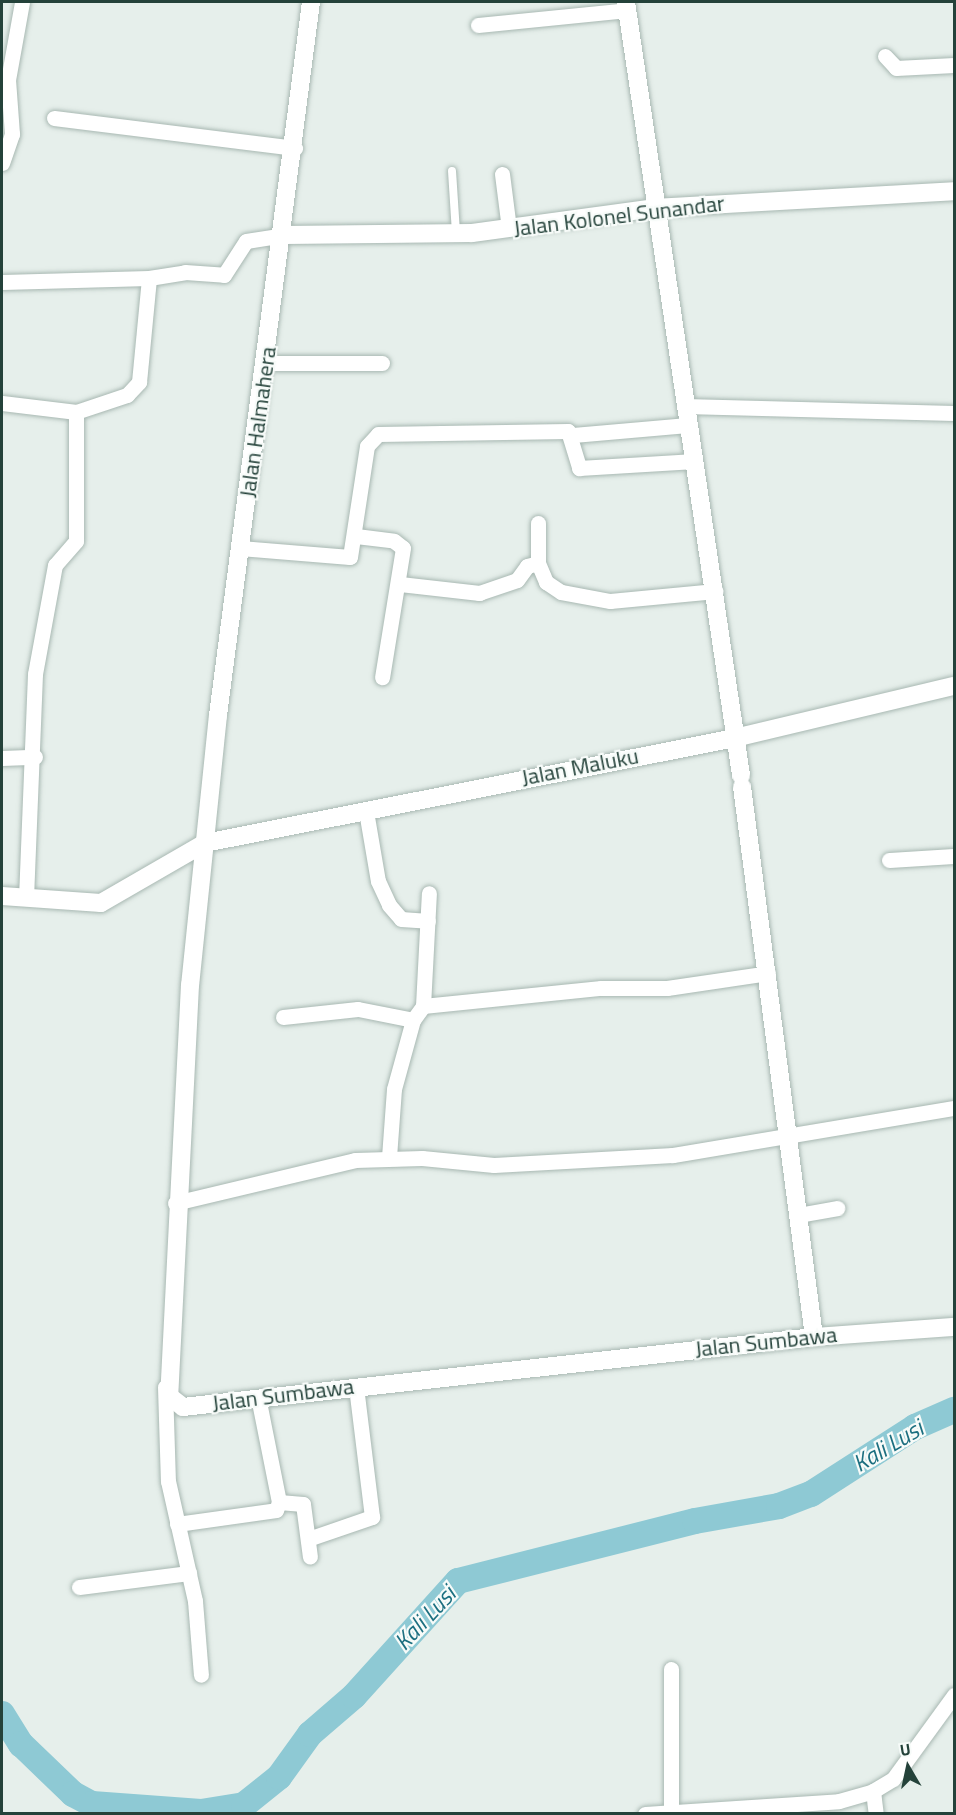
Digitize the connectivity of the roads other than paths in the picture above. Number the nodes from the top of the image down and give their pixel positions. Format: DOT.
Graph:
graph roads {
  1 [pos="22,2"];
  2 [pos="311,2"];
  3 [pos="627,6"];
  4 [pos="478,25"];
  5 [pos="885,56"];
  6 [pos="954,65"];
  7 [pos="5,79"];
  8 [pos="54,118"];
  9 [pos="295,148"];
  10 [pos="2,163"];
  11 [pos="452,171"];
  12 [pos="502,174"];
  13 [pos="954,191"];
  14 [pos="654,208"];
  15 [pos="509,229"];
  16 [pos="456,233"];
  17 [pos="284,236"];
  18 [pos="149,278"];
  19 [pos="2,282"];
  20 [pos="266,363"];
  21 [pos="382,363"];
  22 [pos="2,403"];
  23 [pos="684,406"];
  24 [pos="76,412"];
  25 [pos="954,413"];
  26 [pos="688,425"];
  27 [pos="573,435"];
  28 [pos="695,461"];
  29 [pos="538,523"];
  30 [pos="356,536"];
  31 [pos="240,548"];
  32 [pos="538,563"];
  33 [pos="399,584"];
  34 [pos="716,591"];
  35 [pos="382,677"];
  36 [pos="954,686"];
  37 [pos="735,738"];
  38 [pos="35,757"];
  39 [pos="2,758"];
  40 [pos="366,811"];
  41 [pos="205,843"];
  42 [pos="954,856"];
  43 [pos="889,860"];
  44 [pos="429,893"];
  45 [pos="26,895"];
  46 [pos="2,896"];
  47 [pos="428,921"];
  48 [pos="768,973"];
  49 [pos="423,1006"];
  50 [pos="283,1017"];
  51 [pos="412,1020"];
  52 [pos="954,1108"];
  53 [pos="789,1139"];
  54 [pos="389,1157"];
  55 [pos="175,1203"];
  56 [pos="837,1208"];
  57 [pos="798,1215"];
  58 [pos="954,1327"];
  59 [pos="814,1337"];
  60 [pos="356,1386"];
  61 [pos="165,1387"];
  62 [pos="258,1397"];
  63 [pos="279,1502"];
  64 [pos="177,1524"];
  65 [pos="308,1539"];
  66 [pos="310,1557"];
  67 [pos="189,1574"];
  68 [pos="79,1587"];
  69 [pos="671,1669"];
  70 [pos="201,1675"];
  71 [pos="954,1695"];
  72 [pos="873,1791"];
  73 [pos="802,1809"];
  74 [pos="671,1812"];
  75 [pos="645,1814"];
  76 [pos="876,1814"];
  1 -- 7 [label="street"];
  2 -- 9 [label="main road, Jalan Halmahera"];
  3 -- 4 [label="street"];
  3 -- 14 [label="main road"];
  5 -- 6 [label="street"];
  7 -- 10 [label="street"];
  8 -- 9 [label="street"];
  9 -- 17 [label="main road, Jalan Halmahera"];
  11 -- 16 [label="lane"];
  12 -- 15 [label="street"];
  13 -- 14 [label="main road, Jalan Kolonel Sunandar"];
  14 -- 15 [label="main road, Jalan Kolonel Sunandar"];
  14 -- 23 [label="main road"];
  15 -- 16 [label="main road, Jalan Kolonel Sunandar"];
  16 -- 17 [label="main road, Jalan Kolonel Sunandar"];
  17 -- 18 [label="street"];
  17 -- 20 [label="main road, Jalan Halmahera"];
  18 -- 19 [label="street"];
  18 -- 24 [label="street"];
  20 -- 21 [label="street"];
  20 -- 31 [label="main road, Jalan Halmahera"];
  22 -- 24 [label="street"];
  23 -- 25 [label="street"];
  23 -- 26 [label="main road"];
  24 -- 38 [label="street"];
  26 -- 27 [label="street"];
  26 -- 28 [label="main road"];
  27 -- 28 [label="street"];
  27 -- 30 [label="street"];
  28 -- 34 [label="main road"];
  29 -- 32 [label="street"];
  30 -- 31 [label="street"];
  30 -- 33 [label="street"];
  31 -- 41 [label="main road, Jalan Halmahera"];
  32 -- 33 [label="street"];
  32 -- 34 [label="street"];
  33 -- 35 [label="street"];
  34 -- 37 [label="main road"];
  36 -- 37 [label="main road, Jalan Maluku"];
  37 -- 40 [label="main road, Jalan Maluku"];
  37 -- 48 [label="main road"];
  38 -- 39 [label="street"];
  38 -- 45 [label="street"];
  40 -- 41 [label="main road, Jalan Maluku"];
  40 -- 47 [label="street"];
  41 -- 45 [label="main road, Jalan Maluku"];
  41 -- 55 [label="main road"];
  42 -- 43 [label="street"];
  44 -- 47 [label="street"];
  45 -- 46 [label="main road, Jalan Maluku"];
  47 -- 49 [label="street"];
  48 -- 49 [label="street"];
  48 -- 53 [label="main road"];
  49 -- 51 [label="street"];
  50 -- 51 [label="street"];
  51 -- 54 [label="street"];
  52 -- 53 [label="street"];
  53 -- 54 [label="street"];
  53 -- 57 [label="main road"];
  54 -- 55 [label="street"];
  55 -- 61 [label="main road"];
  56 -- 57 [label="street"];
  57 -- 59 [label="main road"];
  58 -- 59 [label="main road, Jalan Sumbawa"];
  59 -- 60 [label="main road, Jalan Sumbawa"];
  60 -- 62 [label="main road, Jalan Sumbawa"];
  60 -- 65 [label="street"];
  61 -- 62 [label="main road, Jalan Sumbawa"];
  61 -- 64 [label="street"];
  62 -- 63 [label="street"];
  63 -- 64 [label="street"];
  63 -- 65 [label="street"];
  64 -- 67 [label="street"];
  65 -- 66 [label="street"];
  67 -- 68 [label="street"];
  67 -- 70 [label="street"];
  69 -- 74 [label="street"];
  71 -- 72 [label="street"];
  72 -- 73 [label="street"];
  72 -- 76 [label="street"];
  73 -- 74 [label="street"];
  74 -- 75 [label="street"];
}
